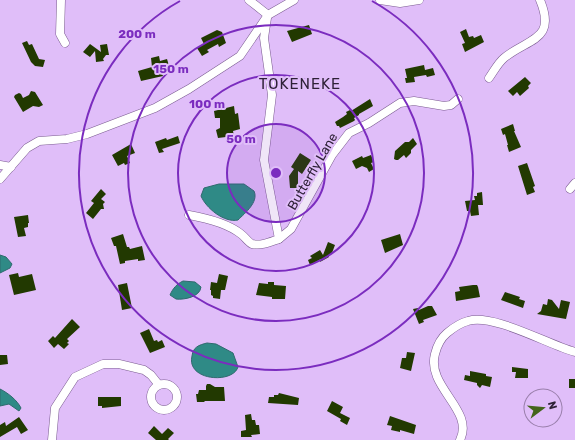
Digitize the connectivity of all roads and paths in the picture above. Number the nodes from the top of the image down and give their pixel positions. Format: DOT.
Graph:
graph roads {
  1 [pos="61,0"];
  2 [pos="249,0"];
  3 [pos="294,0"];
  4 [pos="380,0"];
  5 [pos="419,0"];
  6 [pos="540,0"];
  7 [pos="268,15"];
  8 [pos="65,44"];
  9 [pos="489,78"];
  10 [pos="458,99"];
  11 [pos="0,166"];
  12 [pos="11,167"];
  13 [pos="0,179"];
  14 [pos="189,215"];
  15 [pos="279,239"];
  16 [pos="575,352"];
  17 [pos="159,385"];
  18 [pos="52,440"];
  19 [pos="460,440"];
  1 -- 8 [label="street"];
  2 -- 7 [label="street"];
  3 -- 7 [label="street"];
  4 -- 5 [label="street"];
  6 -- 9 [label="street"];
  7 -- 12 [label="street"];
  7 -- 15 [label="street"];
  10 -- 15 [label="street, Butterfly Lane"];
  11 -- 12 [label="street"];
  12 -- 13 [label="street"];
  14 -- 15 [label="street"];
  16 -- 19 [label="street"];
  17 -- 18 [label="street"];
}
